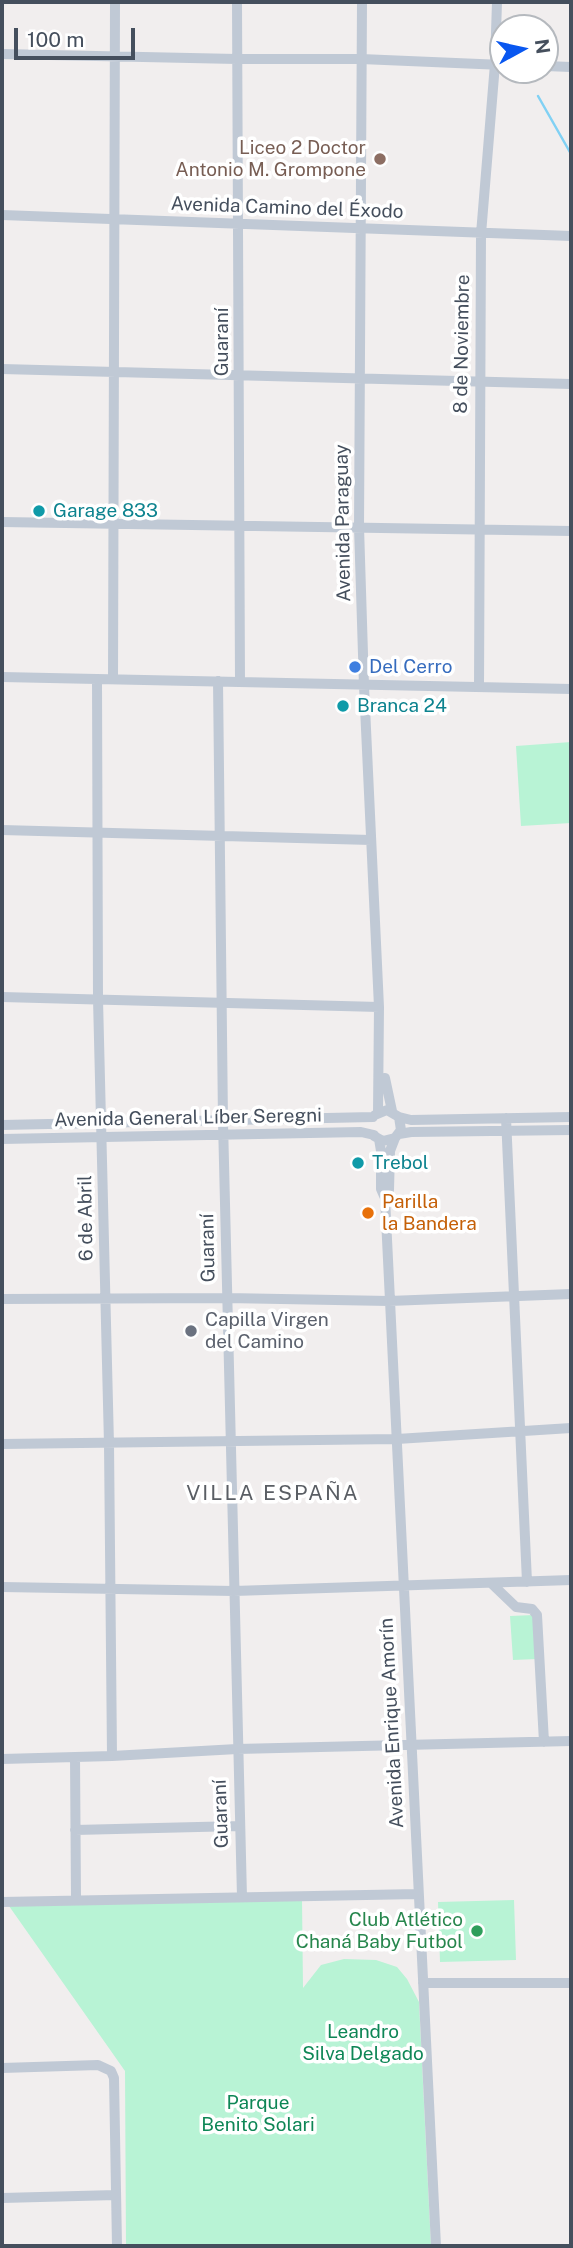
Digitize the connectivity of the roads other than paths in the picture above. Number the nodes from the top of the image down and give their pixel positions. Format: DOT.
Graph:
graph roads {
  1 [pos="115,2"];
  2 [pos="237,2"];
  3 [pos="362,2"];
  4 [pos="2,54"];
  5 [pos="115,57"];
  6 [pos="237,59"];
  7 [pos="361,59"];
  8 [pos="489,64"];
  9 [pos="497,84"];
  10 [pos="2,215"];
  11 [pos="115,219"];
  12 [pos="239,223"];
  13 [pos="362,227"];
  14 [pos="481,234"];
  15 [pos="571,236"];
  16 [pos="2,369"];
  17 [pos="115,372"];
  18 [pos="240,376"];
  19 [pos="359,379"];
  20 [pos="479,382"];
  21 [pos="571,384"];
  22 [pos="2,522"];
  23 [pos="114,523"];
  24 [pos="240,525"];
  25 [pos="359,527"];
  26 [pos="479,529"];
  27 [pos="571,531"];
  28 [pos="2,677"];
  29 [pos="97,679"];
  30 [pos="113,679"];
  31 [pos="218,681"];
  32 [pos="240,682"];
  33 [pos="363,686"];
  34 [pos="479,687"];
  35 [pos="571,689"];
  36 [pos="2,830"];
  37 [pos="98,832"];
  38 [pos="218,835"];
  39 [pos="371,840"];
  40 [pos="2,997"];
  41 [pos="98,999"];
  42 [pos="222,1001"];
  43 [pos="379,1007"];
  44 [pos="380,1044"];
  45 [pos="395,1114"];
  46 [pos="375,1115"];
  47 [pos="571,1117"];
  48 [pos="506,1118"];
  49 [pos="223,1122"];
  50 [pos="102,1123"];
  51 [pos="2,1125"];
  52 [pos="507,1130"];
  53 [pos="571,1130"];
  54 [pos="223,1136"];
  55 [pos="397,1136"];
  56 [pos="376,1137"];
  57 [pos="102,1138"];
  58 [pos="2,1139"];
  59 [pos="385,1198"];
  60 [pos="571,1294"];
  61 [pos="105,1297"];
  62 [pos="514,1297"];
  63 [pos="227,1298"];
  64 [pos="2,1299"];
  65 [pos="390,1301"];
  66 [pos="571,1428"];
  67 [pos="520,1431"];
  68 [pos="397,1439"];
  69 [pos="230,1441"];
  70 [pos="2,1444"];
  71 [pos="109,1444"];
  72 [pos="571,1580"];
  73 [pos="527,1582"];
  74 [pos="492,1584"];
  75 [pos="403,1586"];
  76 [pos="2,1587"];
  77 [pos="111,1590"];
  78 [pos="234,1591"];
  79 [pos="571,1741"];
  80 [pos="544,1742"];
  81 [pos="411,1745"];
  82 [pos="237,1749"];
  83 [pos="112,1756"];
  84 [pos="75,1757"];
  85 [pos="2,1759"];
  86 [pos="239,1826"];
  87 [pos="75,1830"];
  88 [pos="418,1894"];
  89 [pos="242,1897"];
  90 [pos="76,1899"];
  91 [pos="2,1902"];
  92 [pos="423,1983"];
  93 [pos="571,1983"];
  94 [pos="2,2068"];
  95 [pos="116,2195"];
  96 [pos="2,2198"];
  97 [pos="117,2246"];
  98 [pos="436,2246"];
  1 -- 5 [label="street"];
  2 -- 6 [label="street, Guaraní"];
  3 -- 7 [label="street, Avenida Paraguay"];
  4 -- 5 [label="street"];
  5 -- 6 [label="street"];
  5 -- 11 [label="street"];
  6 -- 7 [label="street"];
  6 -- 12 [label="street, Guaraní"];
  7 -- 8 [label="street"];
  7 -- 13 [label="street, Avenida Paraguay"];
  9 -- 14 [label="street, 8 de Noviembre"];
  10 -- 11 [label="street, Avenida Camino del Éxodo"];
  11 -- 12 [label="street, Avenida Camino del Éxodo"];
  11 -- 17 [label="street"];
  12 -- 13 [label="street, Avenida Camino del Éxodo"];
  12 -- 18 [label="street, Guaraní"];
  13 -- 14 [label="street, Avenida Camino del Éxodo"];
  13 -- 19 [label="street, Avenida Paraguay"];
  14 -- 15 [label="street, Avenida Camino del Éxodo"];
  14 -- 20 [label="street, 8 de Noviembre"];
  16 -- 17 [label="street"];
  17 -- 18 [label="street"];
  17 -- 23 [label="street"];
  18 -- 19 [label="street"];
  18 -- 24 [label="street, Guaraní"];
  19 -- 20 [label="street"];
  19 -- 25 [label="street, Avenida Paraguay"];
  20 -- 21 [label="street"];
  20 -- 26 [label="street, 8 de Noviembre"];
  22 -- 23 [label="street"];
  23 -- 24 [label="street"];
  23 -- 30 [label="street"];
  24 -- 25 [label="street"];
  24 -- 32 [label="street, Guaraní"];
  25 -- 26 [label="street"];
  25 -- 33 [label="street, Avenida Paraguay"];
  26 -- 27 [label="street"];
  26 -- 34 [label="street, 8 de Noviembre"];
  28 -- 29 [label="street"];
  29 -- 30 [label="street"];
  29 -- 37 [label="street, 6 de Abril"];
  30 -- 31 [label="street"];
  31 -- 32 [label="street"];
  31 -- 38 [label="street, Guaraní"];
  32 -- 33 [label="street"];
  33 -- 34 [label="street"];
  33 -- 39 [label="street, Avenida Paraguay"];
  34 -- 35 [label="street"];
  36 -- 37 [label="street"];
  37 -- 38 [label="street"];
  37 -- 41 [label="street, 6 de Abril"];
  38 -- 39 [label="street"];
  38 -- 42 [label="street, Guaraní"];
  39 -- 43 [label="street, Avenida Paraguay"];
  40 -- 41 [label="street"];
  41 -- 42 [label="street"];
  41 -- 50 [label="street, 6 de Abril"];
  42 -- 43 [label="street"];
  42 -- 49 [label="street, Guaraní"];
  43 -- 44 [label="street, Avenida Paraguay"];
  44 -- 45 [label="street, Avenida Paraguay"];
  44 -- 46 [label="street, Avenida Paraguay"];
  45 -- 46 [label="street"];
  45 -- 48 [label="street"];
  45 -- 55 [label="street"];
  46 -- 49 [label="street, Avenida General Líber Seregni"];
  46 -- 56 [label="street"];
  47 -- 48 [label="street"];
  48 -- 52 [label="street"];
  49 -- 50 [label="street, Avenida General Líber Seregni"];
  49 -- 54 [label="street, Guaraní"];
  50 -- 51 [label="street, Avenida General Líber Seregni"];
  50 -- 57 [label="street, 6 de Abril"];
  52 -- 53 [label="street"];
  52 -- 55 [label="street"];
  52 -- 62 [label="street"];
  54 -- 56 [label="street, Avenida General Líber Seregni"];
  54 -- 57 [label="street, Avenida General Líber Seregni"];
  54 -- 63 [label="street, Guaraní"];
  55 -- 56 [label="street"];
  55 -- 59 [label="street, Avenida Enrique Amorín"];
  56 -- 59 [label="street, Avenida Enrique Amorín"];
  57 -- 58 [label="street, Avenida General Líber Seregni"];
  57 -- 61 [label="street, 6 de Abril"];
  59 -- 65 [label="street, Avenida Enrique Amorín"];
  60 -- 62 [label="street"];
  61 -- 63 [label="street"];
  61 -- 64 [label="street"];
  61 -- 71 [label="street, 6 de Abril"];
  62 -- 65 [label="street"];
  62 -- 67 [label="street"];
  63 -- 65 [label="street"];
  63 -- 69 [label="street, Guaraní"];
  65 -- 68 [label="street, Avenida Enrique Amorín"];
  66 -- 67 [label="street"];
  67 -- 68 [label="street"];
  67 -- 73 [label="street"];
  68 -- 69 [label="street"];
  68 -- 75 [label="street, Avenida Enrique Amorín"];
  69 -- 71 [label="street"];
  69 -- 78 [label="street, Guaraní"];
  70 -- 71 [label="street"];
  71 -- 77 [label="street, 6 de Abril"];
  72 -- 73 [label="street"];
  73 -- 74 [label="street"];
  74 -- 75 [label="street"];
  74 -- 80 [label="street"];
  75 -- 78 [label="street"];
  75 -- 81 [label="street, Avenida Enrique Amorín"];
  76 -- 77 [label="street"];
  77 -- 78 [label="street"];
  77 -- 83 [label="street, 6 de Abril"];
  78 -- 82 [label="street, Guaraní"];
  79 -- 80 [label="street"];
  80 -- 81 [label="street"];
  81 -- 82 [label="street"];
  81 -- 88 [label="street, Avenida Enrique Amorín"];
  82 -- 83 [label="street"];
  82 -- 86 [label="street, Guaraní"];
  83 -- 84 [label="street"];
  84 -- 85 [label="street"];
  84 -- 87 [label="street"];
  86 -- 87 [label="street"];
  86 -- 89 [label="street, Guaraní"];
  87 -- 90 [label="street"];
  88 -- 89 [label="street"];
  88 -- 92 [label="street, Avenida Enrique Amorín"];
  89 -- 90 [label="street"];
  90 -- 91 [label="street"];
  92 -- 93 [label="street"];
  92 -- 98 [label="street, Avenida Enrique Amorín"];
  94 -- 95 [label="street"];
  95 -- 96 [label="street"];
  95 -- 97 [label="street"];
}
